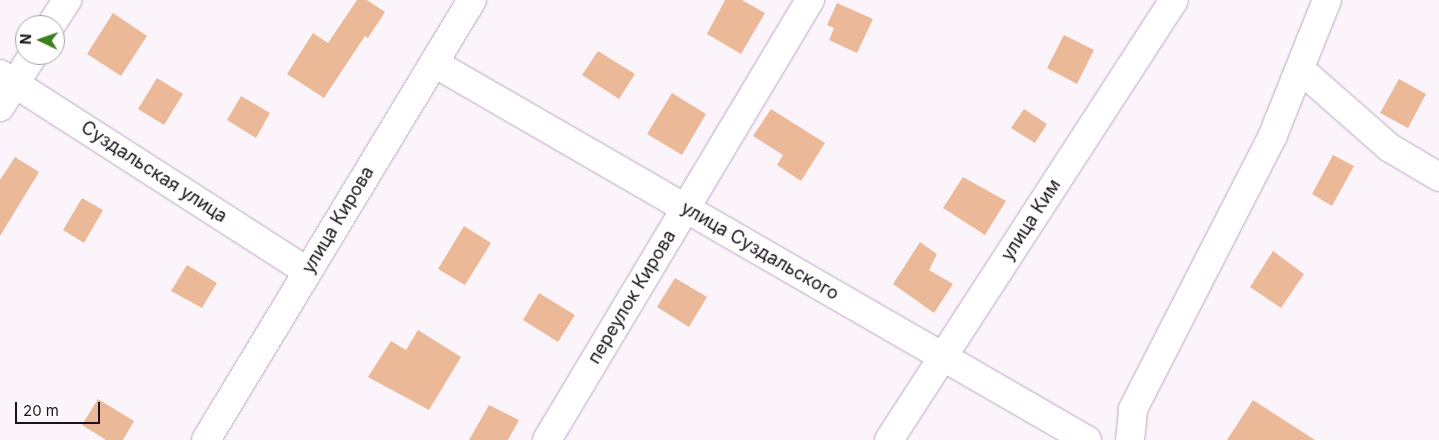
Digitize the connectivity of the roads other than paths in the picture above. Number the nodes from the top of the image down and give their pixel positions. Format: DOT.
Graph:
graph roads {
  1 [pos="67,0"];
  2 [pos="472,0"];
  3 [pos="810,0"];
  4 [pos="1174,0"];
  5 [pos="1328,0"];
  6 [pos="57,15"];
  7 [pos="434,63"];
  8 [pos="22,65"];
  9 [pos="1300,69"];
  10 [pos="8,78"];
  11 [pos="0,107"];
  12 [pos="1439,177"];
  13 [pos="685,208"];
  14 [pos="307,271"];
  15 [pos="943,357"];
  16 [pos="206,440"];
  17 [pos="547,440"];
  18 [pos="889,440"];
  19 [pos="1087,440"];
  20 [pos="1130,440"];
  1 -- 6 [label="street"];
  2 -- 7 [label="street, улица Кирова"];
  3 -- 13 [label="street, переулок Кирова"];
  4 -- 15 [label="street, улица Ким"];
  5 -- 9 [label="street"];
  7 -- 13 [label="street, улица Суздальского"];
  7 -- 14 [label="street, улица Кирова"];
  8 -- 10 [label="street"];
  9 -- 12 [label="street"];
  9 -- 20 [label="street"];
  10 -- 11 [label="street"];
  10 -- 14 [label="street, Суздальская улица"];
  13 -- 15 [label="street, улица Суздальского"];
  13 -- 17 [label="street, переулок Кирова"];
  14 -- 16 [label="street, улица Кирова"];
  15 -- 18 [label="street, улица Ким"];
  15 -- 19 [label="street, улица Суздальского"];
}
